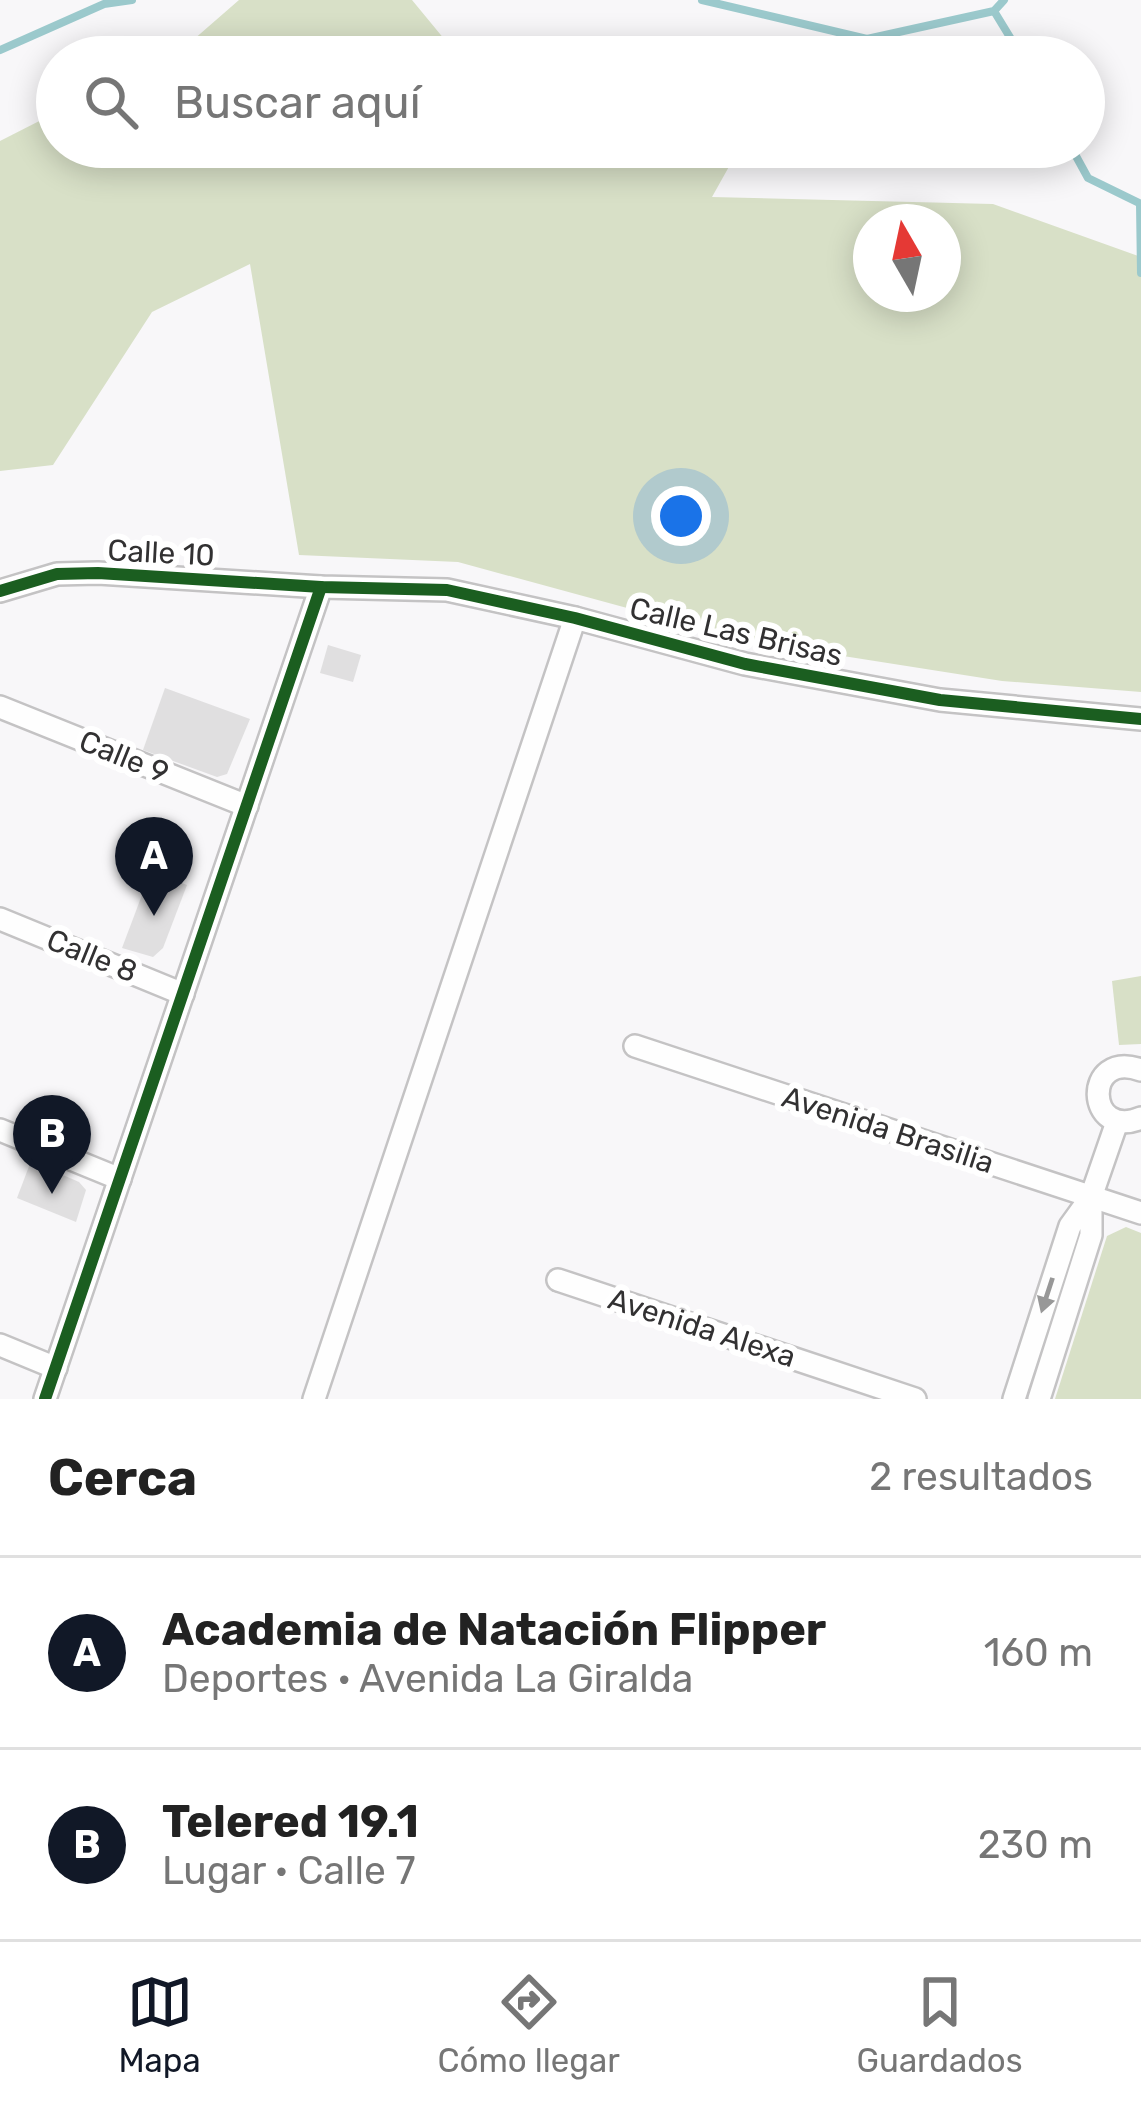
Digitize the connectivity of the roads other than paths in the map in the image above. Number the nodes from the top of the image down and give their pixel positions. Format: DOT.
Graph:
graph roads {
  1 [pos="321,587"];
  2 [pos="0,590"];
  3 [pos="575,618"];
  4 [pos="0,707"];
  5 [pos="1141,719"];
  6 [pos="247,806"];
  7 [pos="0,919"];
  8 [pos="183,994"];
  9 [pos="634,1046"];
  10 [pos="1141,1070"];
  11 [pos="1141,1118"];
  12 [pos="1117,1122"];
  13 [pos="0,1130"];
  14 [pos="120,1179"];
  15 [pos="1091,1197"];
  16 [pos="1141,1213"];
  17 [pos="558,1280"];
  18 [pos="0,1345"];
  19 [pos="56,1368"];
  20 [pos="45,1399"];
  21 [pos="314,1399"];
  22 [pos="916,1399"];
  23 [pos="1014,1399"];
  24 [pos="1039,1399"];
  1 -- 2 [label="street, Calle 10"];
  1 -- 3 [label="street, Calle Las Brisas"];
  1 -- 6 [label="street"];
  3 -- 5 [label="street, Calle Las Brisas"];
  3 -- 21 [label="street"];
  4 -- 6 [label="street, Calle 9"];
  6 -- 8 [label="street"];
  7 -- 8 [label="street, Calle 8"];
  8 -- 14 [label="street"];
  9 -- 15 [label="street, Avenida Brasilia"];
  10 -- 12 [label="street"];
  11 -- 12 [label="street"];
  12 -- 15 [label="street"];
  13 -- 14 [label="street"];
  14 -- 19 [label="street"];
  15 -- 16 [label="street, Avenida Brasilia"];
  15 -- 23 [label="street, one-way"];
  15 -- 24 [label="street"];
  17 -- 22 [label="street, Avenida Alexa"];
  18 -- 19 [label="street"];
  19 -- 20 [label="street"];
}
